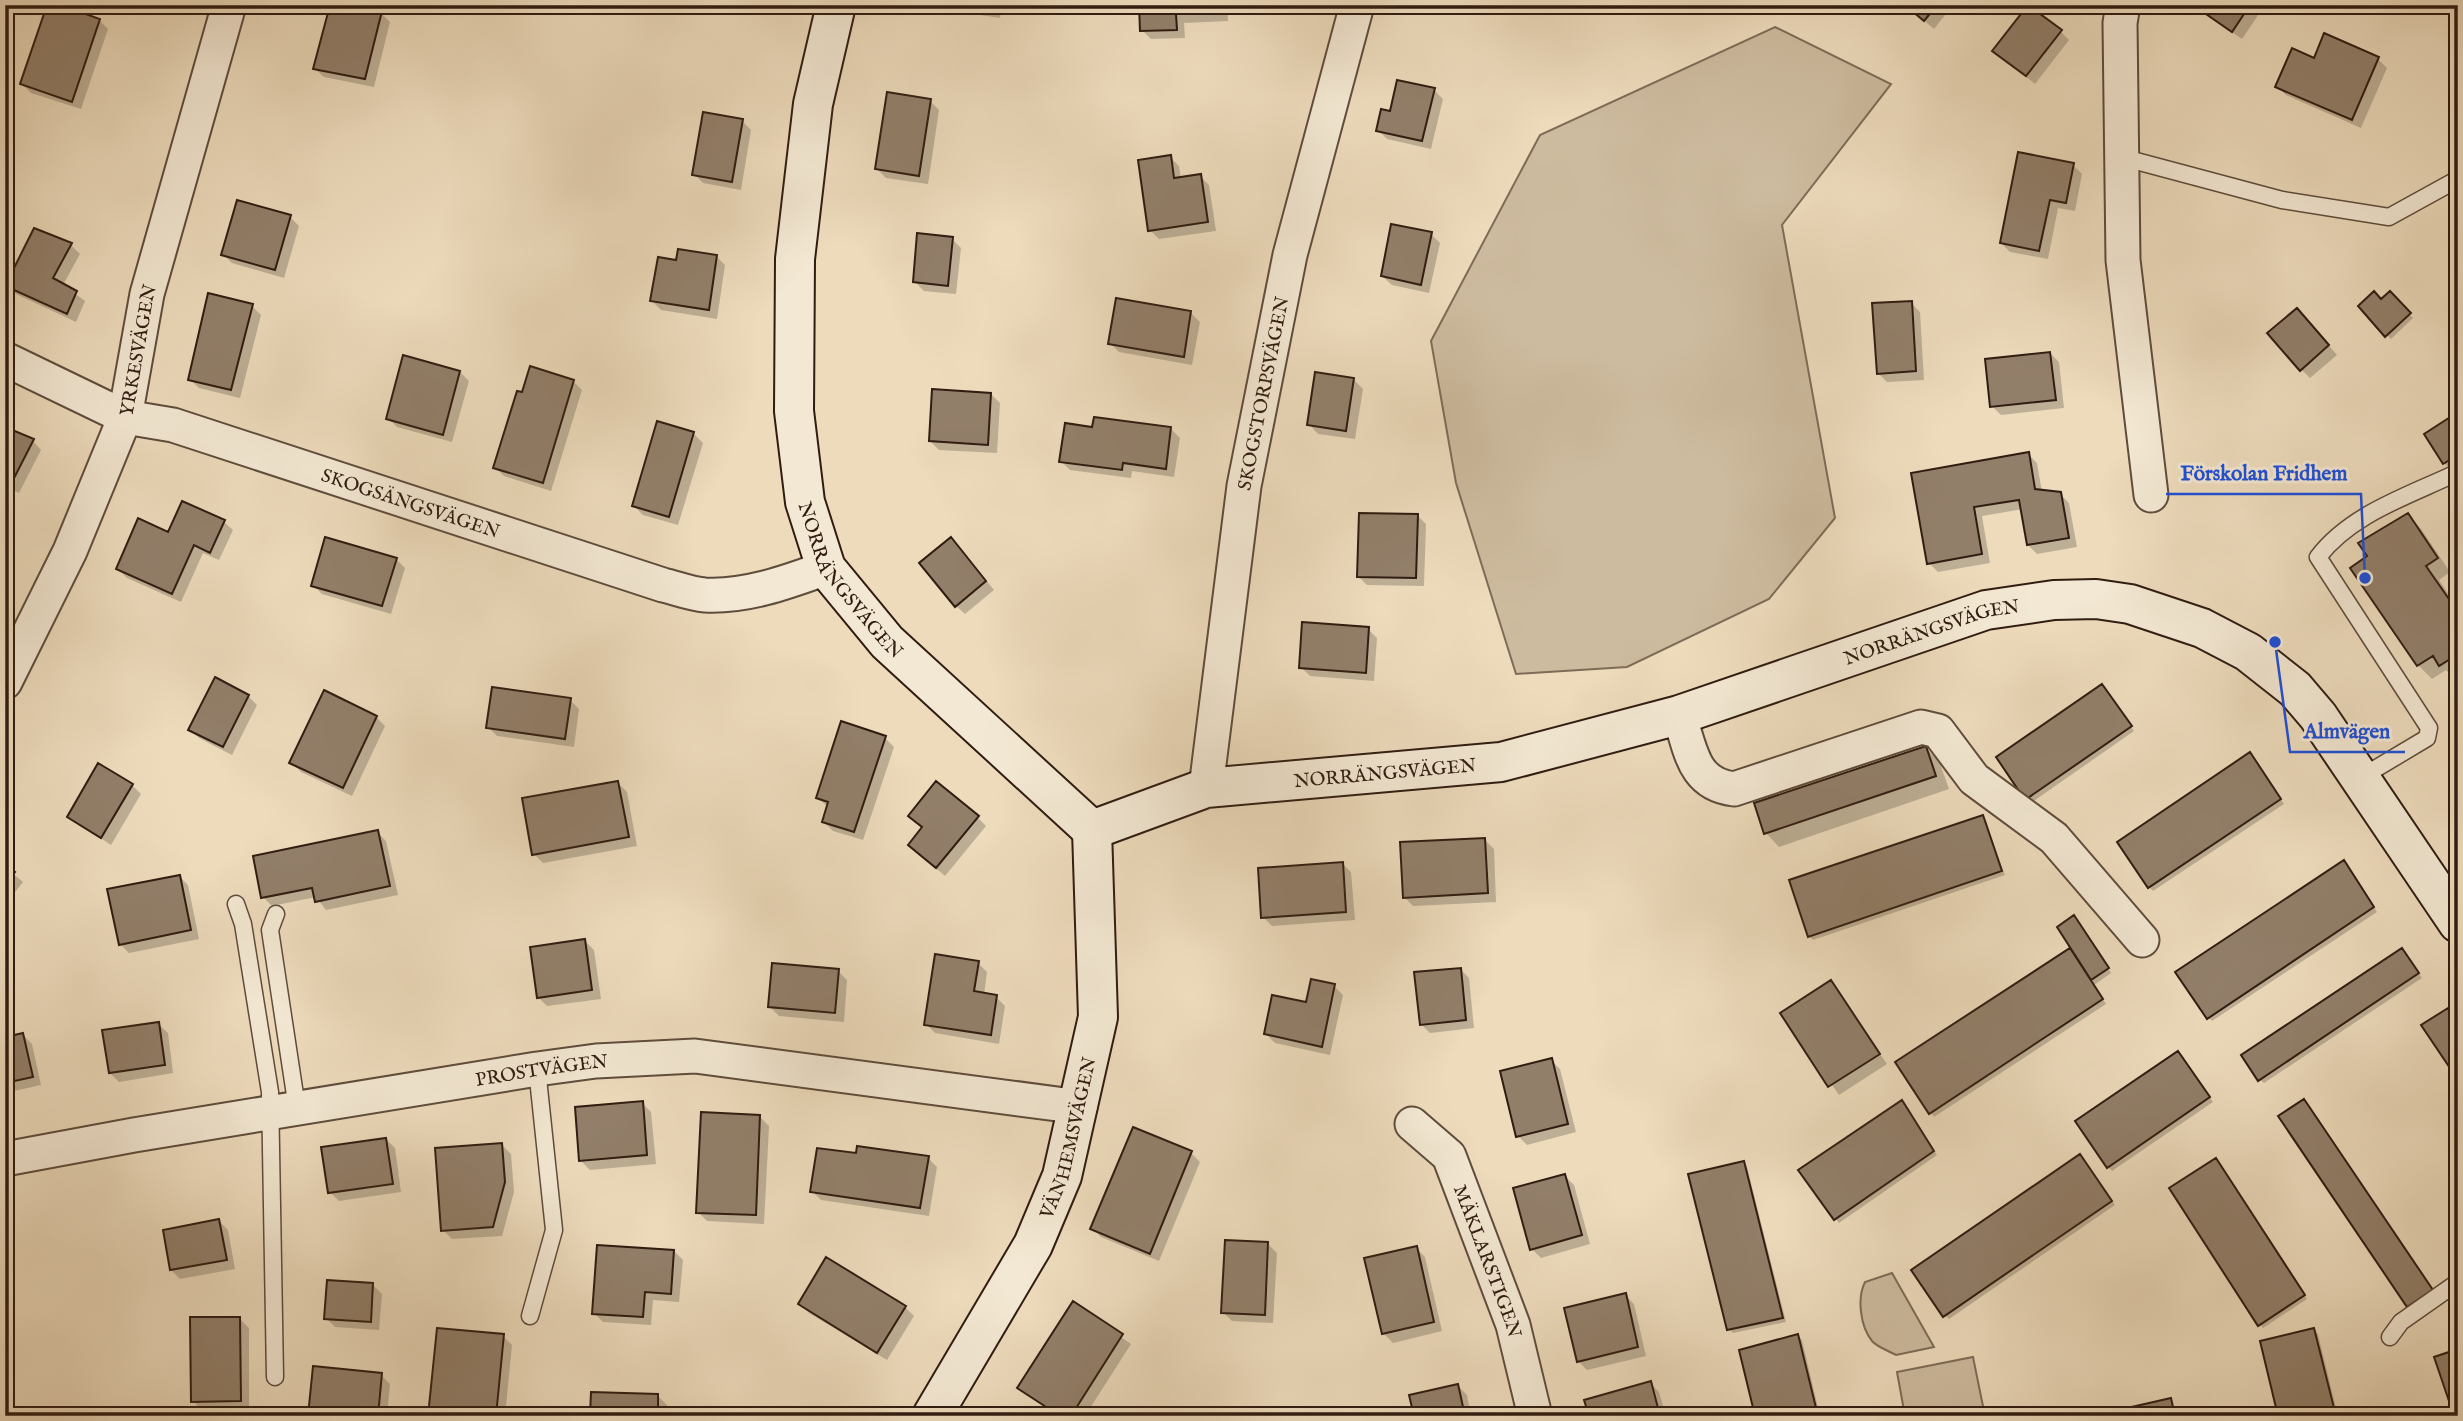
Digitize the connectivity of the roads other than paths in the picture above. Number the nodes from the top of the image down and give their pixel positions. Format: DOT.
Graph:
graph roads {
  1 [pos="229,5"];
  2 [pos="836,5"];
  3 [pos="1357,5"];
  4 [pos="2113,11"];
  5 [pos="2121,157"];
  6 [pos="2458,179"];
  7 [pos="5,359"];
  8 [pos="125,417"];
  9 [pos="2452,475"];
  10 [pos="2151,495"];
  11 [pos="826,568"];
  12 [pos="5,682"];
  13 [pos="1679,715"];
  14 [pos="2360,778"];
  15 [pos="1206,788"];
  16 [pos="1092,830"];
  17 [pos="236,904"];
  18 [pos="276,914"];
  19 [pos="2458,923"];
  20 [pos="2142,940"];
  21 [pos="537,1069"];
  22 [pos="1080,1107"];
  23 [pos="283,1111"];
  24 [pos="1412,1124"];
  25 [pos="5,1159"];
  26 [pos="2458,1282"];
  27 [pos="530,1316"];
  28 [pos="2390,1337"];
  29 [pos="275,1377"];
  30 [pos="932,1416"];
  31 [pos="1535,1416"];
  1 -- 8 [label="street, YRKESVÄGEN"];
  2 -- 11 [label="street, NORRÄNGSVÄGEN"];
  3 -- 15 [label="street, SKOGSTORPSVÄGEN"];
  4 -- 5 [label="street"];
  5 -- 6 [label="lane"];
  5 -- 10 [label="street"];
  7 -- 8 [label="street, SKOGSÄNGSVÄGEN"];
  8 -- 11 [label="street, SKOGSÄNGSVÄGEN"];
  8 -- 12 [label="street, YRKESVÄGEN"];
  9 -- 14 [label="lane"];
  11 -- 16 [label="street, NORRÄNGSVÄGEN"];
  13 -- 14 [label="street, NORRÄNGSVÄGEN"];
  13 -- 15 [label="street, NORRÄNGSVÄGEN"];
  13 -- 20 [label="street"];
  14 -- 19 [label="street, NORRÄNGSVÄGEN"];
  15 -- 16 [label="street, NORRÄNGSVÄGEN"];
  16 -- 22 [label="street, VÄNHEMSVÄGEN"];
  17 -- 23 [label="lane"];
  18 -- 23 [label="lane"];
  21 -- 22 [label="street, PROSTVÄGEN"];
  21 -- 23 [label="street, PROSTVÄGEN"];
  21 -- 27 [label="lane"];
  22 -- 30 [label="street, VÄNHEMSVÄGEN"];
  23 -- 25 [label="street, PROSTVÄGEN"];
  23 -- 29 [label="lane"];
  24 -- 31 [label="street, MÄKLARSTIGEN"];
  26 -- 28 [label="lane"];
}
